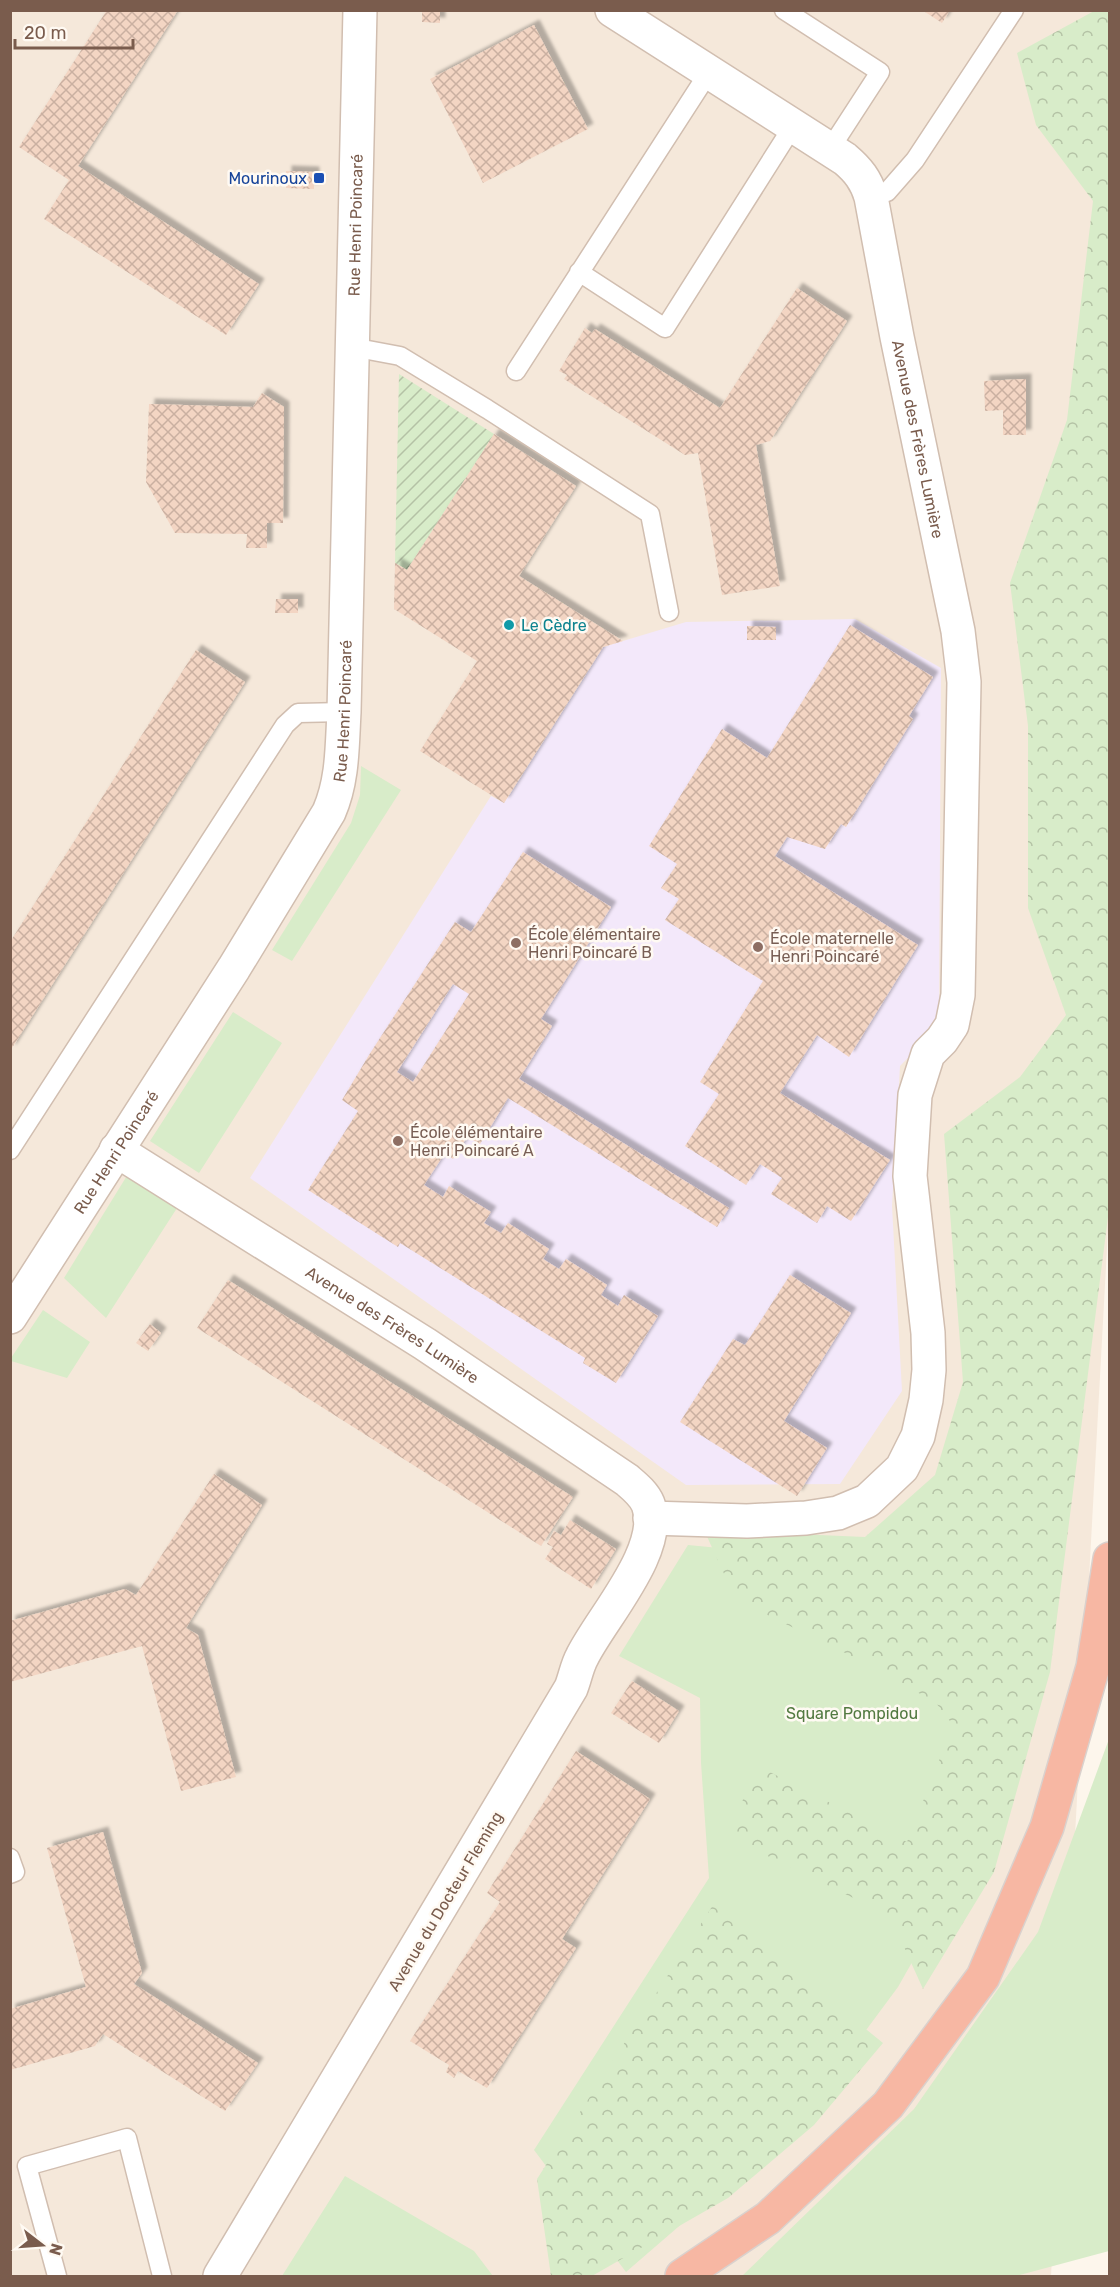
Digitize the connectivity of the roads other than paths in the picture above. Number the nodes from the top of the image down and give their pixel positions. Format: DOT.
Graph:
graph roads {
  1 [pos="360,10"];
  2 [pos="612,10"];
  3 [pos="784,10"];
  4 [pos="1014,10"];
  5 [pos="709,72"];
  6 [pos="794,126"];
  7 [pos="830,149"];
  8 [pos="871,197"];
  9 [pos="579,272"];
  10 [pos="352,348"];
  11 [pos="516,371"];
  12 [pos="669,612"];
  13 [pos="344,712"];
  14 [pos="10,1150"];
  15 [pos="116,1150"];
  16 [pos="10,1317"];
  17 [pos="650,1518"];
  18 [pos="1110,1559"];
  19 [pos="10,1858"];
  20 [pos="10,1874"];
  21 [pos="57,2277"];
  22 [pos="162,2277"];
  23 [pos="220,2277"];
  24 [pos="682,2277"];
  1 -- 10 [label="street, Rue Henri Poincaré"];
  2 -- 5 [label="street, Avenue des Frères Lumière"];
  3 -- 7 [label="lane"];
  4 -- 8 [label="lane"];
  5 -- 6 [label="street, Avenue des Frères Lumière"];
  5 -- 9 [label="lane"];
  6 -- 7 [label="street, Avenue des Frères Lumière"];
  6 -- 9 [label="lane"];
  7 -- 8 [label="street, Avenue des Frères Lumière"];
  8 -- 17 [label="street, Avenue des Frères Lumière"];
  9 -- 11 [label="lane"];
  10 -- 12 [label="lane"];
  10 -- 13 [label="street, Rue Henri Poincaré"];
  13 -- 14 [label="lane"];
  13 -- 15 [label="street, Rue Henri Poincaré"];
  15 -- 16 [label="street, Rue Henri Poincaré"];
  15 -- 17 [label="street, Avenue des Frères Lumière"];
  17 -- 23 [label="street, Avenue du Docteur Fleming"];
  18 -- 24 [label="highway"];
  19 -- 20 [label="lane"];
  21 -- 22 [label="lane"];
}
